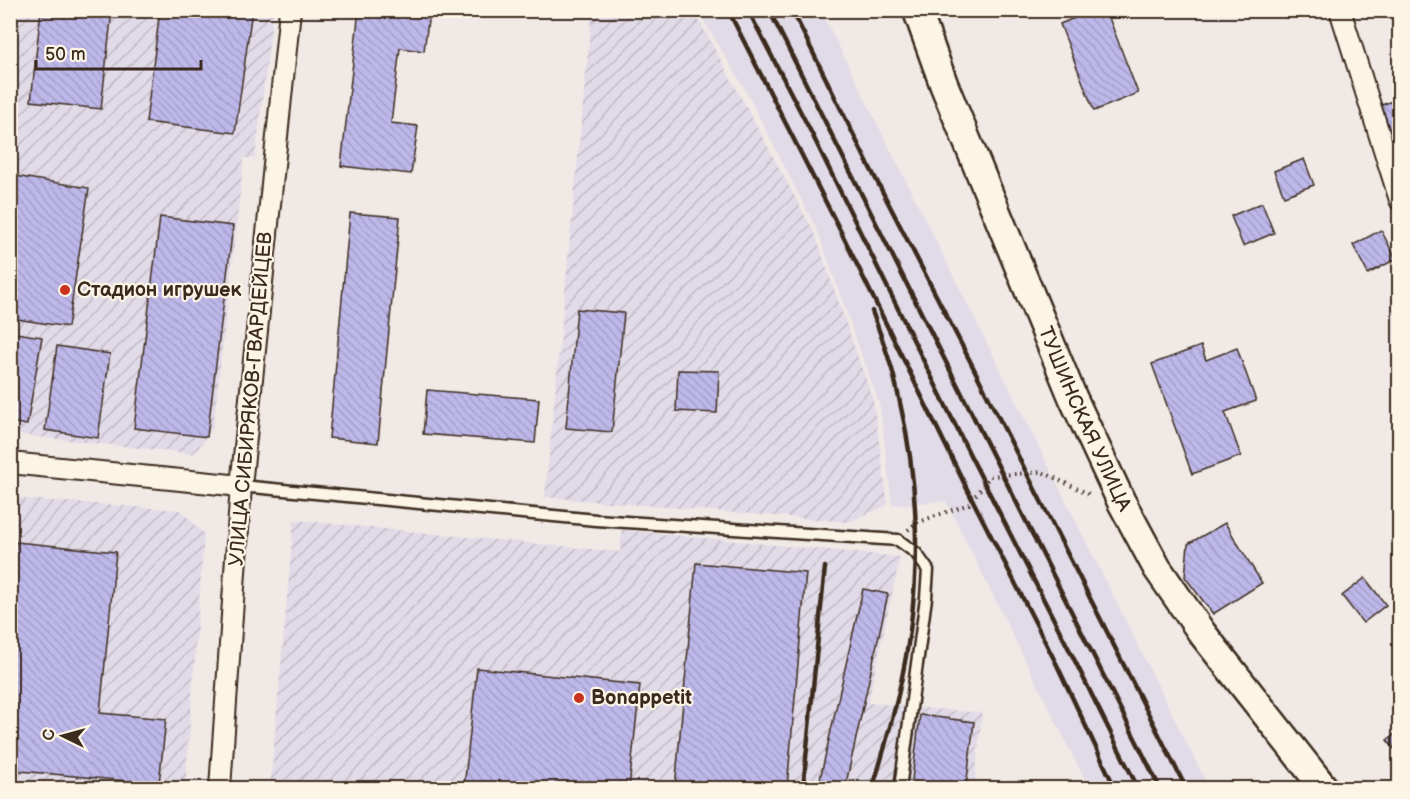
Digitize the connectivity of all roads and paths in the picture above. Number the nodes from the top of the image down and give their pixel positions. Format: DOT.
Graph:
graph roads {
  1 [pos="290,10"];
  2 [pos="917,10"];
  3 [pos="1340,10"];
  4 [pos="1400,200"];
  5 [pos="10,463"];
  6 [pos="241,486"];
  7 [pos="1121,501"];
  8 [pos="898,540"];
  9 [pos="220,789"];
  10 [pos="900,789"];
  11 [pos="1324,789"];
  1 -- 6 [label="street, УЛИЦА СИБИРЯКОВ-ГВАРДЕЙЦЕВ"];
  2 -- 7 [label="main road, ТУШИНСКАЯ УЛИЦА"];
  3 -- 4 [label="street"];
  5 -- 6 [label="street"];
  6 -- 8 [label="lane"];
  6 -- 9 [label="street, УЛИЦА СИБИРЯКОВ-ГВАРДЕЙЦЕВ"];
  7 -- 8 [label="path"];
  7 -- 11 [label="main road, ТУШИНСКАЯ УЛИЦА"];
  8 -- 10 [label="lane"];
}
